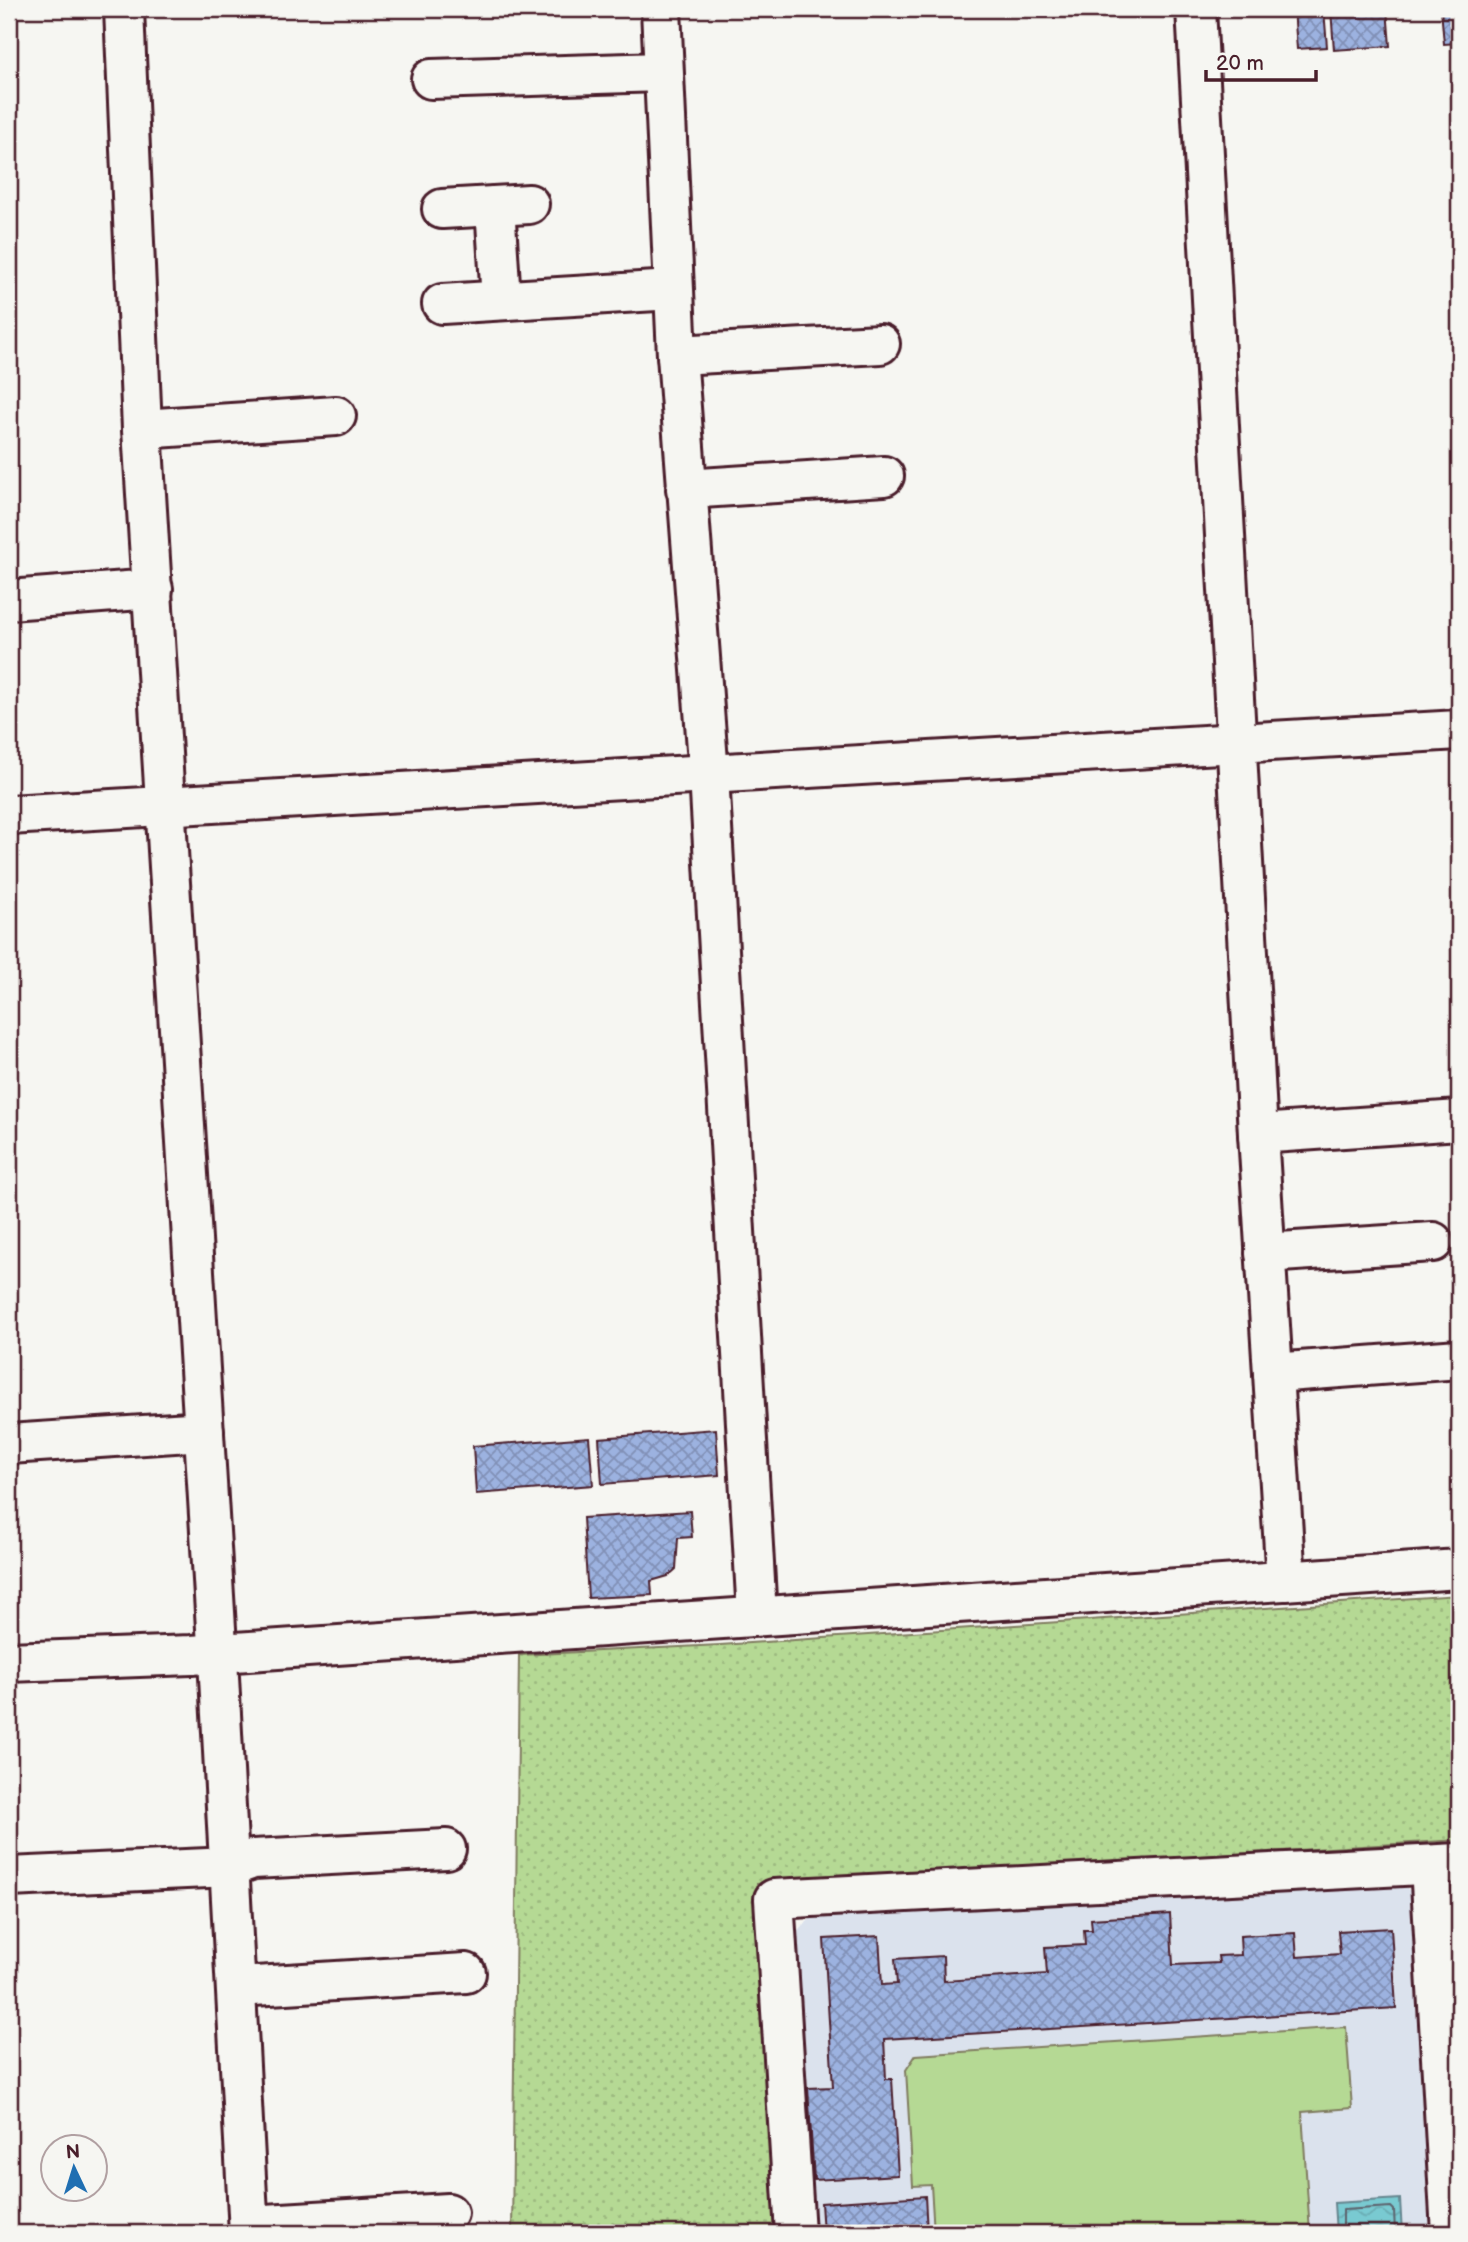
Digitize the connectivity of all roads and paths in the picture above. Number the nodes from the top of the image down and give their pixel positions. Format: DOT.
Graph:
graph roads {
  1 [pos="124,9"];
  2 [pos="661,9"];
  3 [pos="1196,9"];
  4 [pos="662,72"];
  5 [pos="431,79"];
  6 [pos="442,209"];
  7 [pos="673,290"];
  8 [pos="501,300"];
  9 [pos="442,304"];
  10 [pos="880,344"];
  11 [pos="677,355"];
  12 [pos="335,416"];
  13 [pos="142,429"];
  14 [pos="884,476"];
  15 [pos="685,489"];
  16 [pos="153,589"];
  17 [pos="9,600"];
  18 [pos="1459,730"];
  19 [pos="1238,742"];
  20 [pos="709,775"];
  21 [pos="165,806"];
  22 [pos="9,815"];
  23 [pos="1459,1120"];
  24 [pos="1258,1134"];
  25 [pos="1433,1242"];
  26 [pos="1265,1253"];
  27 [pos="1459,1359"];
  28 [pos="1273,1373"];
  29 [pos="204,1431"];
  30 [pos="9,1444"];
  31 [pos="1459,1569"];
  32 [pos="1286,1581"];
  33 [pos="757,1616"];
  34 [pos="217,1654"];
  35 [pos="9,1662"];
  36 [pos="446,1849"];
  37 [pos="1445,1864"];
  38 [pos="230,1867"];
  39 [pos="9,1877"];
  40 [pos="466,1973"];
  41 [pos="237,1987"];
  42 [pos="448,2213"];
  43 [pos="249,2229"];
  44 [pos="795,2233"];
  45 [pos="1451,2233"];
  1 -- 13 [label="street"];
  2 -- 4 [label="street"];
  3 -- 19 [label="street"];
  4 -- 5 [label="street"];
  4 -- 7 [label="street"];
  6 -- 8 [label="street"];
  7 -- 8 [label="street"];
  7 -- 11 [label="street"];
  8 -- 9 [label="street"];
  10 -- 11 [label="street"];
  11 -- 15 [label="street"];
  12 -- 13 [label="street"];
  13 -- 16 [label="street"];
  14 -- 15 [label="street"];
  15 -- 20 [label="street"];
  16 -- 17 [label="street"];
  16 -- 21 [label="street"];
  18 -- 19 [label="street"];
  19 -- 20 [label="street"];
  19 -- 24 [label="street"];
  20 -- 21 [label="street"];
  20 -- 33 [label="street"];
  21 -- 22 [label="street"];
  21 -- 29 [label="street"];
  23 -- 24 [label="street"];
  24 -- 26 [label="street"];
  25 -- 26 [label="street"];
  26 -- 28 [label="street"];
  27 -- 28 [label="street"];
  28 -- 32 [label="street"];
  29 -- 30 [label="street"];
  29 -- 34 [label="street"];
  31 -- 32 [label="street"];
  32 -- 33 [label="street"];
  33 -- 34 [label="street"];
  34 -- 35 [label="street"];
  34 -- 38 [label="street"];
  36 -- 38 [label="street"];
  37 -- 44 [label="street"];
  37 -- 45 [label="street"];
  38 -- 39 [label="street"];
  38 -- 41 [label="street"];
  40 -- 41 [label="street"];
  41 -- 43 [label="street"];
  42 -- 43 [label="street"];
}
